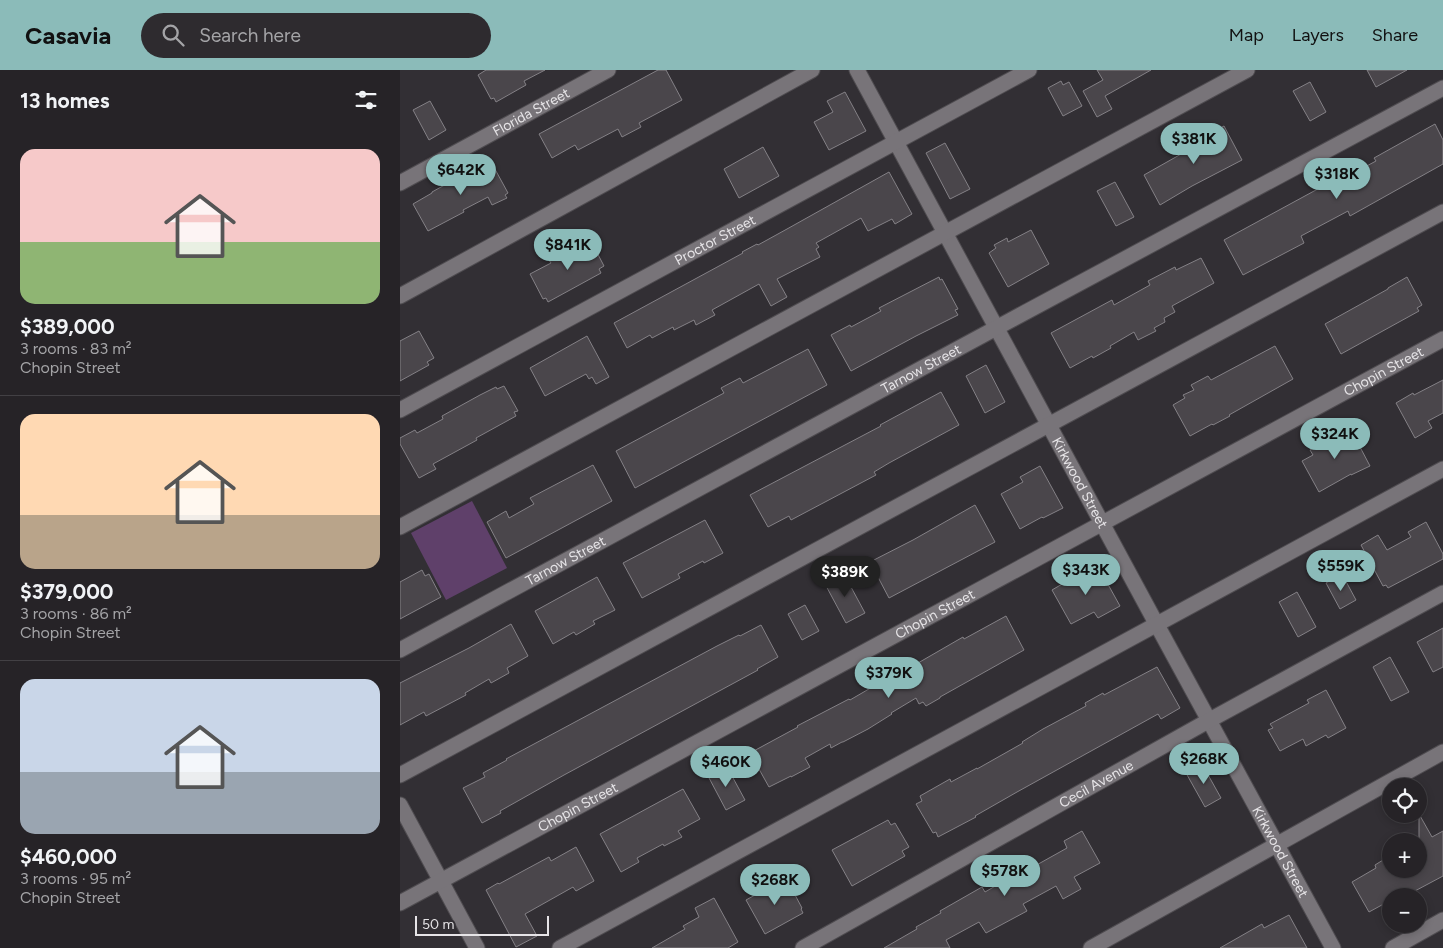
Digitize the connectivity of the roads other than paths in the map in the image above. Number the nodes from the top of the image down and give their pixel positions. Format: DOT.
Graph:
graph roads {
  1 [pos="608,70"];
  2 [pos="812,70"];
  3 [pos="857,70"];
  4 [pos="1029,70"];
  5 [pos="1247,70"];
  6 [pos="1443,88"];
  7 [pos="896,142"];
  8 [pos="400,183"];
  9 [pos="1443,212"];
  10 [pos="945,234"];
  11 [pos="400,296"];
  12 [pos="996,328"];
  13 [pos="1443,339"];
  14 [pos="400,410"];
  15 [pos="1049,424"];
  16 [pos="1443,469"];
  17 [pos="1102,524"];
  18 [pos="400,527"];
  19 [pos="1443,593"];
  20 [pos="1157,625"];
  21 [pos="400,650"];
  22 [pos="1208,721"];
  23 [pos="1443,752"];
  24 [pos="400,775"];
  25 [pos="400,805"];
  26 [pos="1276,844"];
  27 [pos="441,881"];
  28 [pos="400,904"];
  29 [pos="1443,920"];
  30 [pos="478,948"];
  31 [pos="560,948"];
  32 [pos="803,948"];
  33 [pos="1091,948"];
  34 [pos="1333,948"];
  35 [pos="1393,948"];
  1 -- 8 [label="street, Florida Street"];
  2 -- 11 [label="street"];
  3 -- 7 [label="street, Kirkwood Street"];
  4 -- 7 [label="street, Proctor Street"];
  5 -- 10 [label="street"];
  6 -- 12 [label="street, Tarnow Street"];
  7 -- 10 [label="street, Kirkwood Street"];
  7 -- 14 [label="street, Proctor Street"];
  9 -- 15 [label="street"];
  10 -- 12 [label="street, Kirkwood Street"];
  10 -- 18 [label="street"];
  12 -- 15 [label="street, Kirkwood Street"];
  12 -- 21 [label="street, Tarnow Street"];
  13 -- 17 [label="street, Chopin Street"];
  15 -- 17 [label="street, Kirkwood Street"];
  15 -- 24 [label="street"];
  16 -- 20 [label="street"];
  17 -- 20 [label="street, Kirkwood Street"];
  17 -- 27 [label="street, Chopin Street"];
  19 -- 22 [label="street, Cecil Avenue"];
  20 -- 22 [label="street, Kirkwood Street"];
  20 -- 31 [label="street"];
  22 -- 26 [label="street, Kirkwood Street"];
  22 -- 32 [label="street, Cecil Avenue"];
  23 -- 26 [label="street"];
  25 -- 27 [label="street"];
  26 -- 33 [label="street"];
  26 -- 34 [label="street, Kirkwood Street"];
  27 -- 28 [label="street, Chopin Street"];
  27 -- 30 [label="street"];
  29 -- 35 [label="street"];
}
